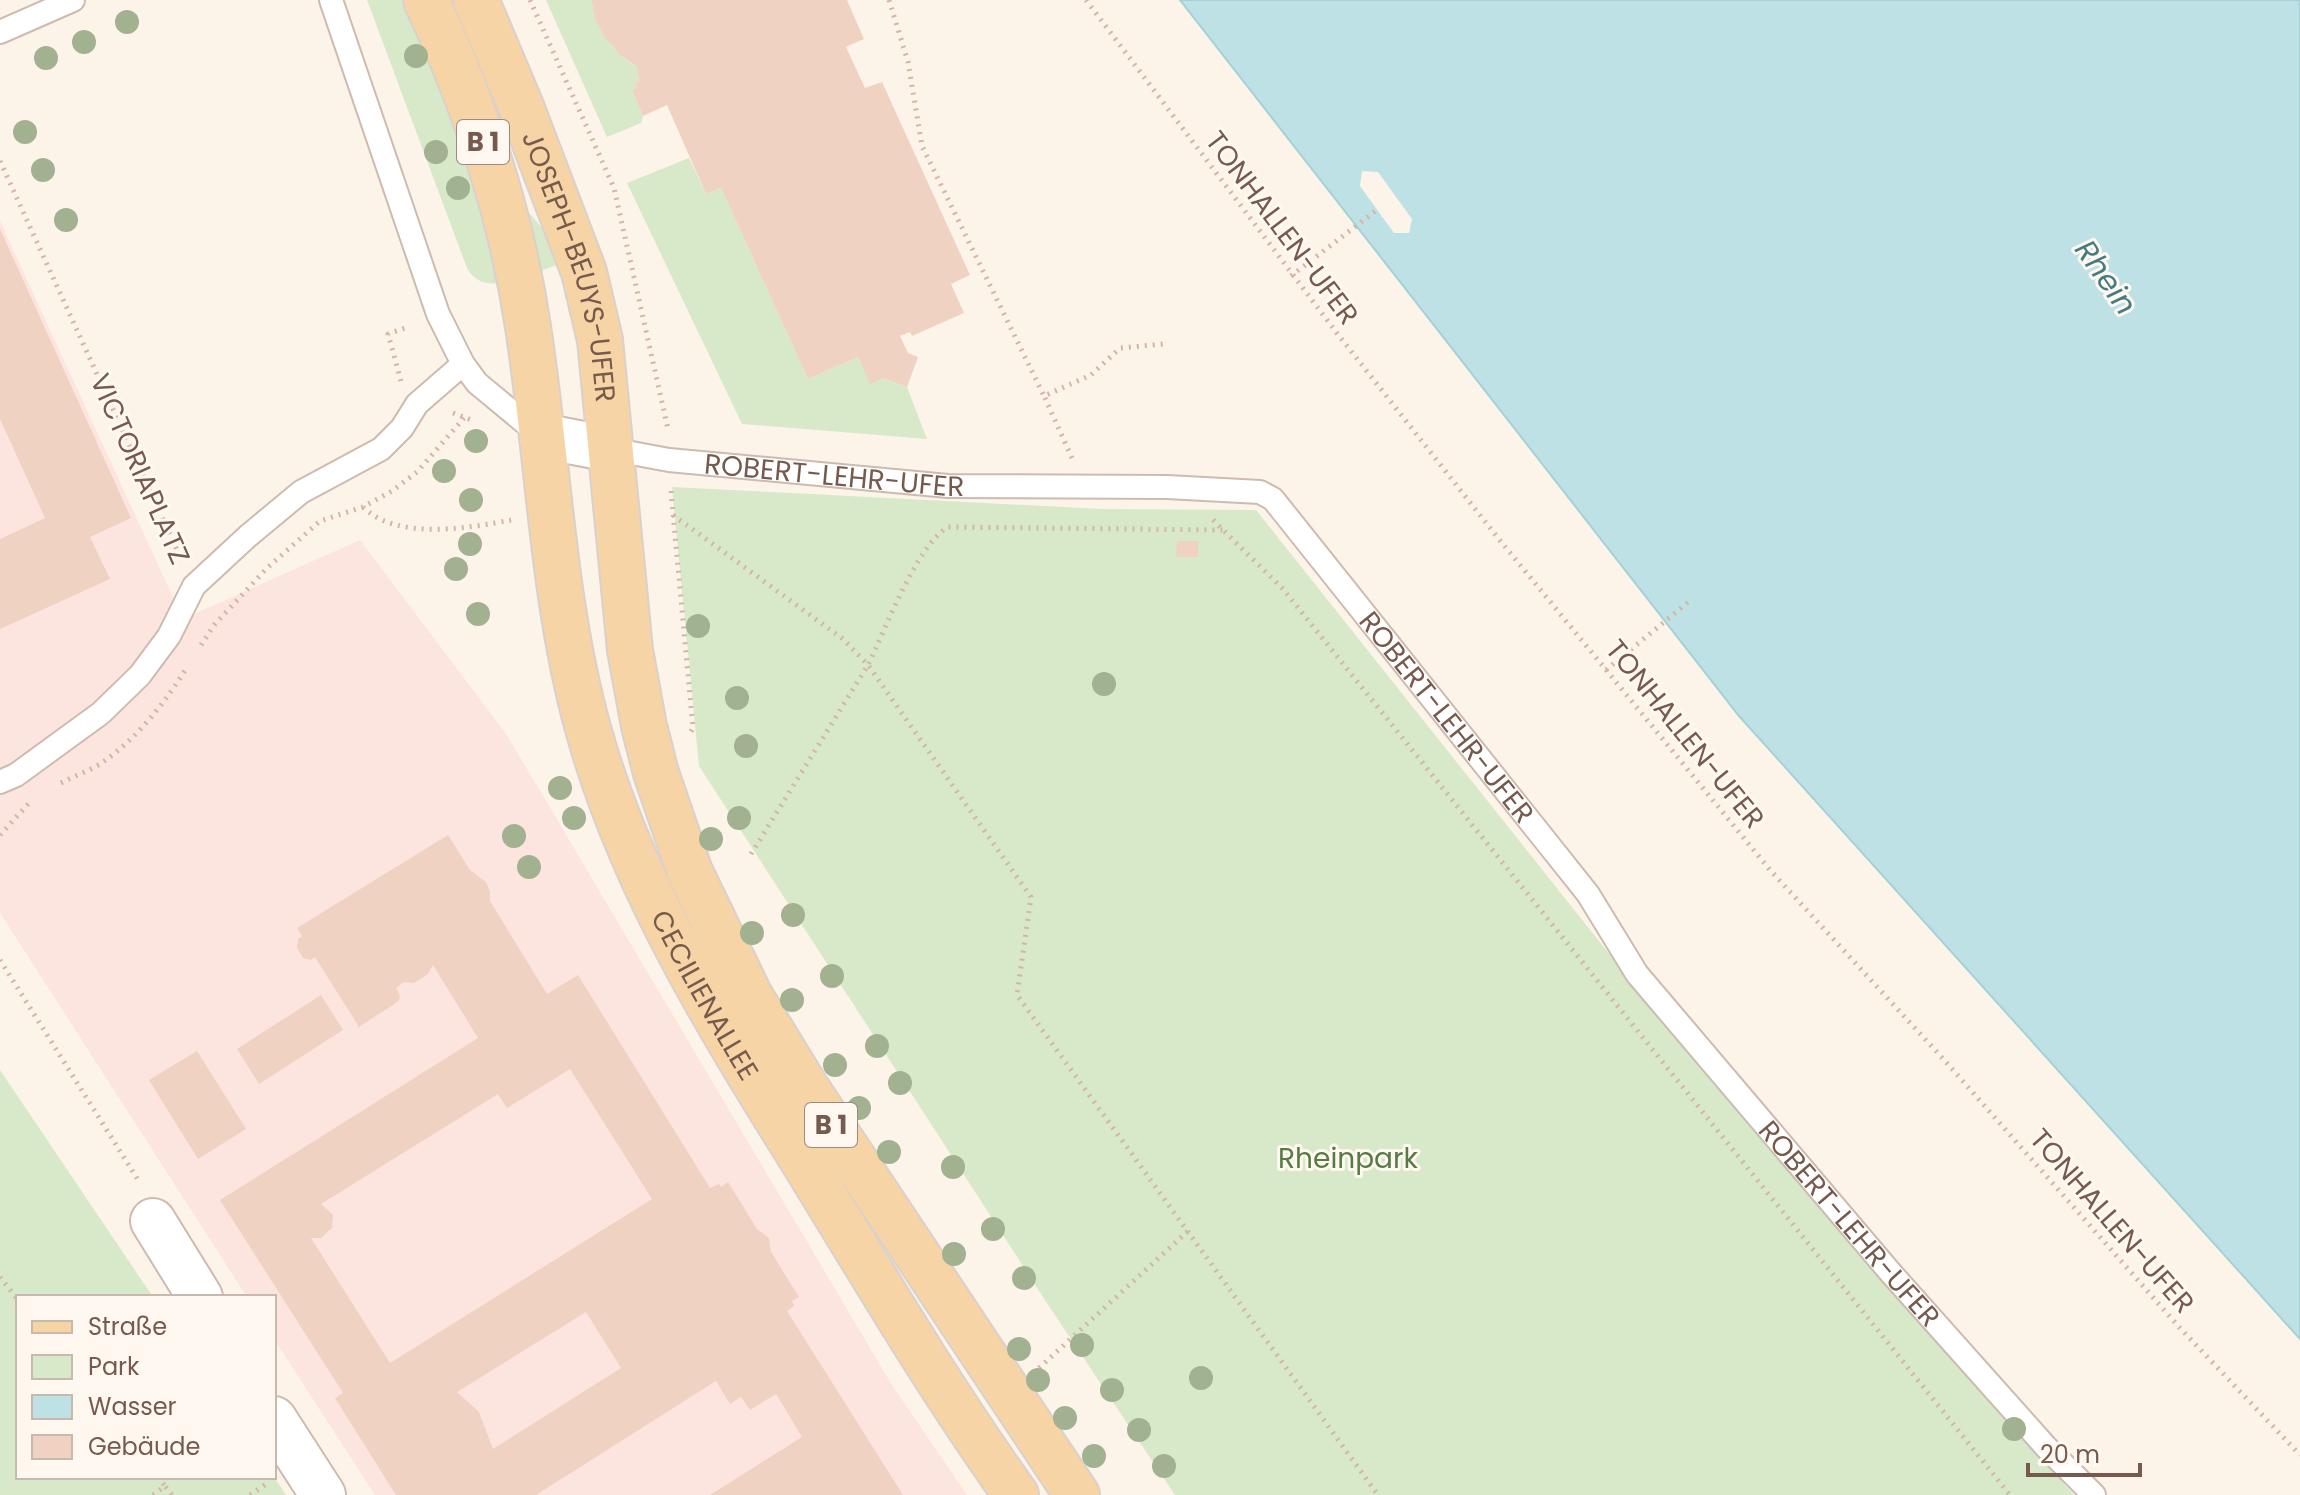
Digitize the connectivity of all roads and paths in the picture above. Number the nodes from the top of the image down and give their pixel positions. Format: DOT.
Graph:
graph roads {
  1 [pos="73,0"];
  2 [pos="331,0"];
  3 [pos="426,0"];
  4 [pos="464,0"];
  5 [pos="476,0"];
  6 [pos="889,0"];
  7 [pos="1086,0"];
  8 [pos="0,32"];
  9 [pos="495,45"];
  10 [pos="0,161"];
  11 [pos="1378,209"];
  12 [pos="1291,276"];
  13 [pos="408,327"];
  14 [pos="388,334"];
  15 [pos="1163,344"];
  16 [pos="463,364"];
  17 [pos="1044,396"];
  18 [pos="464,418"];
  19 [pos="542,436"];
  20 [pos="610,449"];
  21 [pos="1094,488"];
  22 [pos="363,507"];
  23 [pos="524,518"];
  24 [pos="194,586"];
  25 [pos="1692,599"];
  26 [pos="198,649"];
  27 [pos="190,662"];
  28 [pos="868,665"];
  29 [pos="1606,670"];
  30 [pos="685,743"];
  31 [pos="0,782"];
  32 [pos="52,788"];
  33 [pos="32,800"];
  34 [pos="0,835"];
  35 [pos="751,854"];
  36 [pos="0,960"];
  37 [pos="147,1203"];
  38 [pos="1188,1231"];
  39 [pos="0,1277"];
  40 [pos="199,1295"];
  41 [pos="16,1297"];
  42 [pos="1031,1374"];
  43 [pos="276,1422"];
  44 [pos="2300,1455"];
  45 [pos="160,1479"];
  46 [pos="265,1485"];
  47 [pos="165,1486"];
  48 [pos="153,1495"];
  49 [pos="172,1495"];
  50 [pos="250,1495"];
  51 [pos="323,1495"];
  52 [pos="1016,1495"];
  53 [pos="1077,1495"];
  54 [pos="1378,1495"];
  55 [pos="2010,1495"];
  56 [pos="2094,1495"];
  1 -- 8 [label="lane"];
  2 -- 16 [label="lane"];
  3 -- 19 [label="main road, JOSEPH-BEUYS-UFER / B 1"];
  4 -- 9 [label="lane"];
  5 -- 9 [label="main road, JOSEPH-BEUYS-UFER / B 1"];
  6 -- 17 [label="path"];
  7 -- 12 [label="path, TONHALLEN-UFER"];
  9 -- 20 [label="main road, JOSEPH-BEUYS-UFER / B 1"];
  10 -- 24 [label="path, VICTORIAPLATZ"];
  11 -- 12 [label="path"];
  12 -- 29 [label="path, TONHALLEN-UFER"];
  13 -- 14 [label="path"];
  15 -- 17 [label="path"];
  16 -- 19 [label="lane"];
  16 -- 24 [label="lane, VICTORIAPLATZ"];
  17 -- 21 [label="path"];
  18 -- 22 [label="path"];
  19 -- 20 [label="street, ROBERT-LEHR-UFER"];
  19 -- 52 [label="main road, CECILIENALLEE / B 1"];
  20 -- 21 [label="lane, ROBERT-LEHR-UFER"];
  20 -- 53 [label="main road, CECILIENALLEE / B 1"];
  21 -- 56 [label="lane, ROBERT-LEHR-UFER"];
  22 -- 23 [label="path"];
  22 -- 26 [label="path"];
  24 -- 31 [label="lane"];
  25 -- 29 [label="path"];
  27 -- 32 [label="path"];
  28 -- 30 [label="path"];
  28 -- 35 [label="path"];
  28 -- 38 [label="path"];
  28 -- 55 [label="path"];
  29 -- 44 [label="path, TONHALLEN-UFER"];
  33 -- 34 [label="path"];
  36 -- 37 [label="path"];
  37 -- 40 [label="street"];
  38 -- 42 [label="path"];
  38 -- 54 [label="path"];
  39 -- 41 [label="path"];
  43 -- 51 [label="street"];
  45 -- 47 [label="path"];
  46 -- 50 [label="path"];
  47 -- 48 [label="path"];
  47 -- 49 [label="path"];
}
